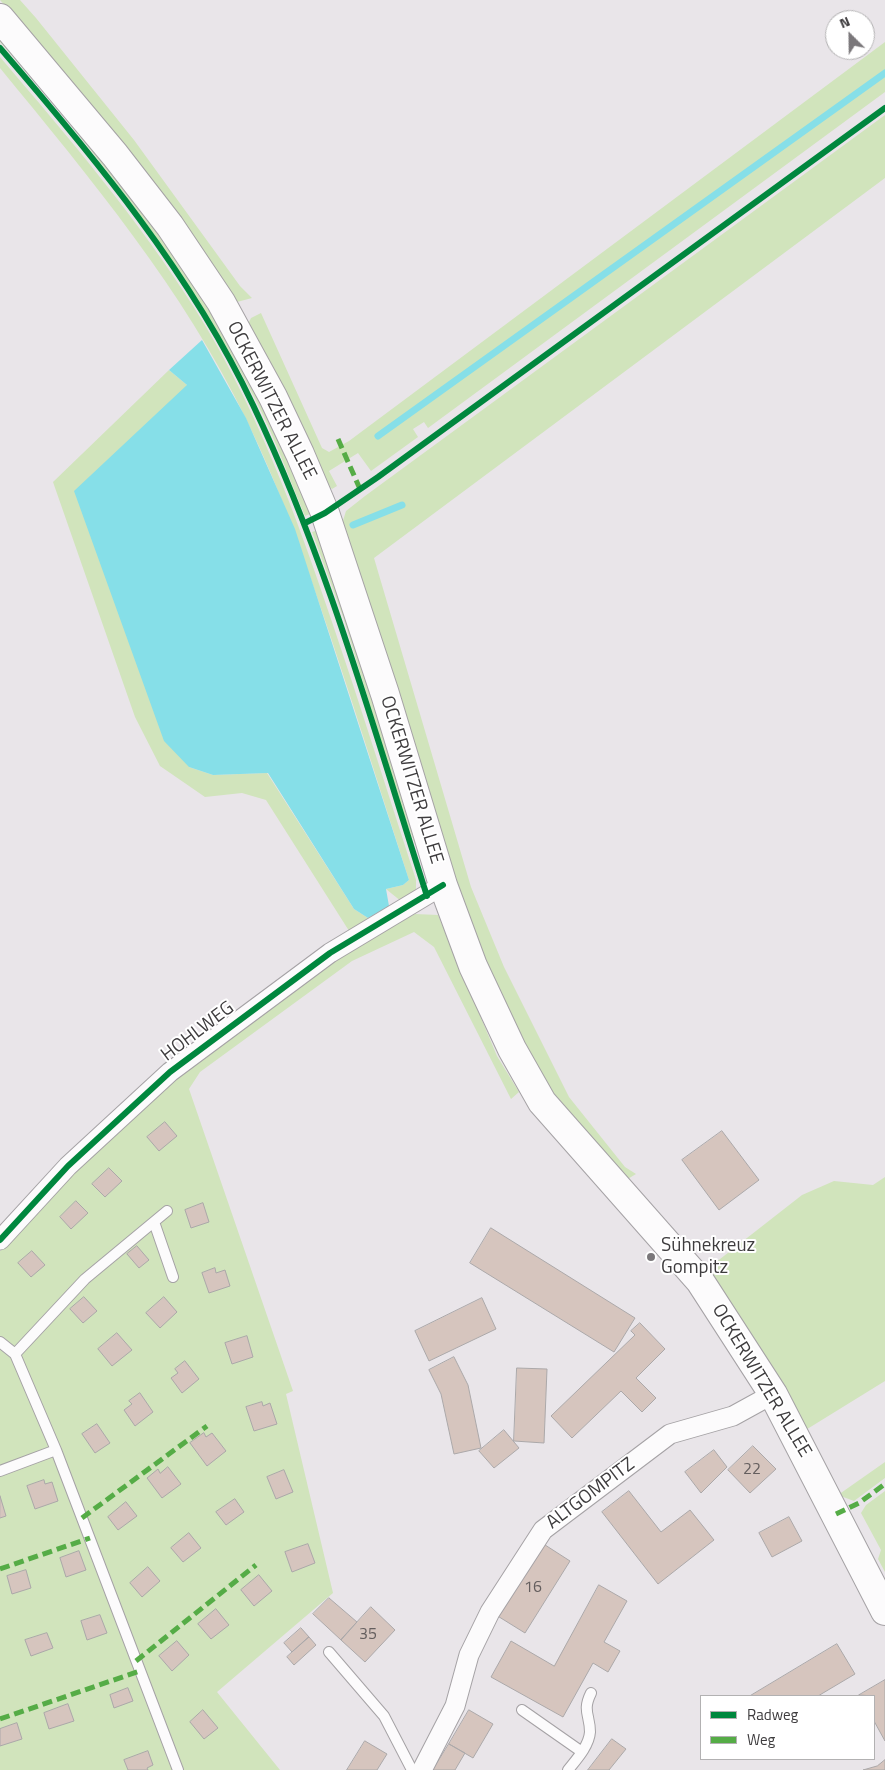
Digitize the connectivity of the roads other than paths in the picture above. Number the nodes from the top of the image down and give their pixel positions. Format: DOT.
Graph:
graph roads {
  1 [pos="0,18"];
  2 [pos="443,885"];
  3 [pos="167,1211"];
  4 [pos="154,1222"];
  5 [pos="0,1240"];
  6 [pos="173,1277"];
  7 [pos="0,1342"];
  8 [pos="15,1354"];
  9 [pos="773,1394"];
  10 [pos="56,1450"];
  11 [pos="0,1470"];
  12 [pos="885,1611"];
  13 [pos="329,1652"];
  14 [pos="591,1693"];
  15 [pos="522,1710"];
  16 [pos="582,1752"];
  17 [pos="178,1770"];
  18 [pos="412,1770"];
  19 [pos="422,1770"];
  20 [pos="568,1770"];
  1 -- 2 [label="street, OCKERWITZER ALLEE"];
  2 -- 5 [label="street, HOHLWEG"];
  2 -- 9 [label="street, OCKERWITZER ALLEE"];
  3 -- 4 [label="lane"];
  4 -- 6 [label="lane"];
  4 -- 8 [label="lane"];
  7 -- 8 [label="lane"];
  8 -- 10 [label="lane"];
  9 -- 12 [label="street, OCKERWITZER ALLEE"];
  9 -- 19 [label="street, ALTGOMPITZ"];
  10 -- 11 [label="lane"];
  10 -- 17 [label="lane"];
  13 -- 18 [label="lane"];
  14 -- 16 [label="lane"];
  15 -- 16 [label="lane"];
  16 -- 20 [label="lane"];
}
